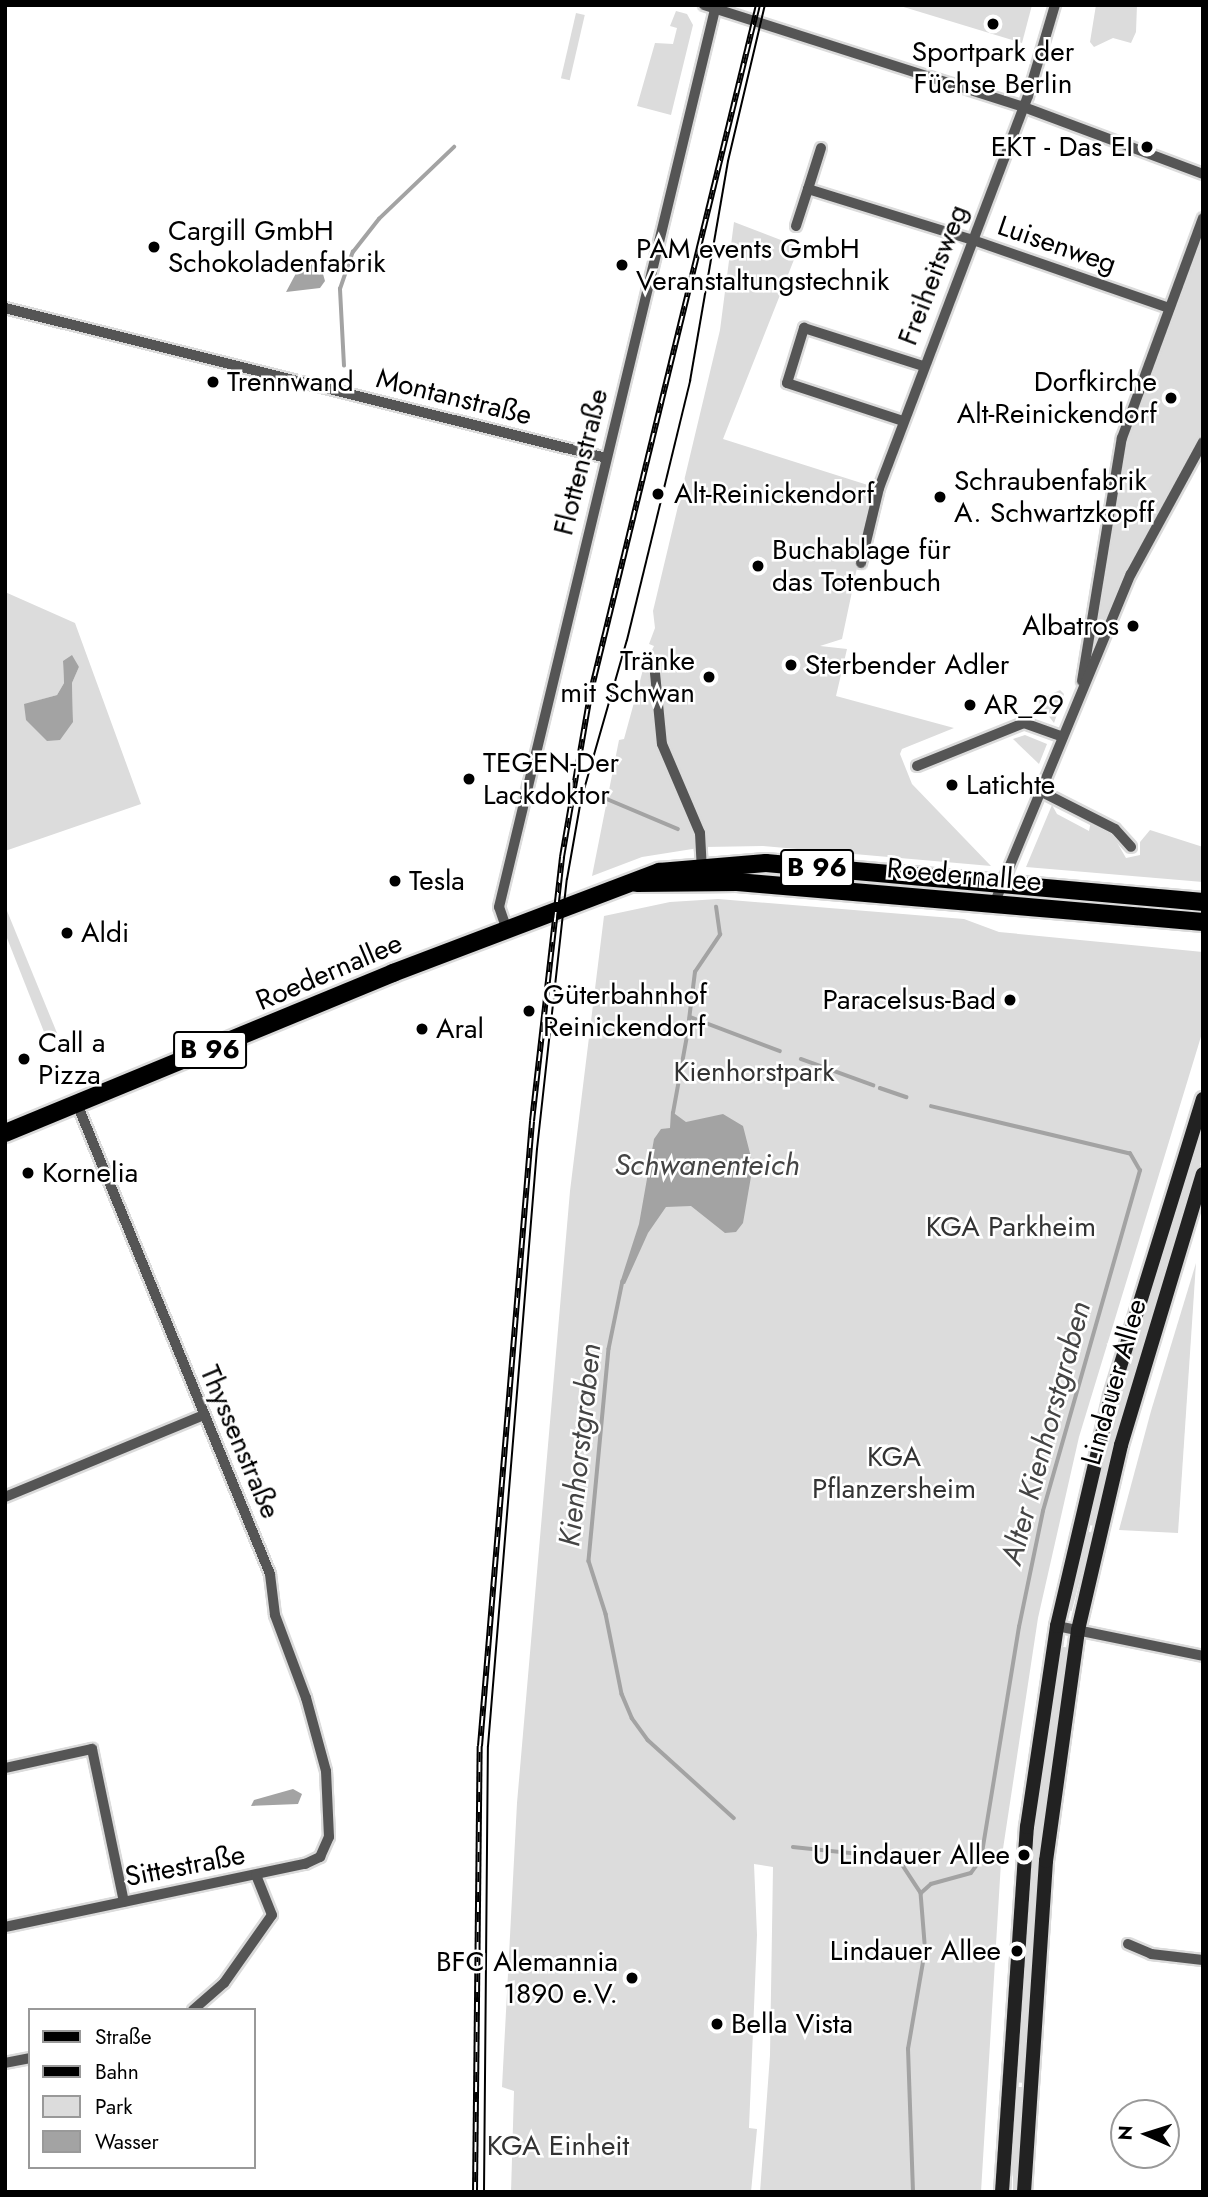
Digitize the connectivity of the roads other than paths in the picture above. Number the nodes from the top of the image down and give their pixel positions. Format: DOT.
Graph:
graph roads {
  1 [pos="1055,5"];
  2 [pos="711,6"];
  3 [pos="1021,106"];
  4 [pos="821,148"];
  5 [pos="1203,174"];
  6 [pos="808,189"];
  7 [pos="1203,218"];
  8 [pos="796,226"];
  9 [pos="970,239"];
  10 [pos="1199,244"];
  11 [pos="5,308"];
  12 [pos="1169,308"];
  13 [pos="923,366"];
  14 [pos="902,421"];
  15 [pos="1203,442"];
  16 [pos="606,458"];
  17 [pos="861,563"];
  18 [pos="654,663"];
  19 [pos="1079,697"];
  20 [pos="1063,737"];
  21 [pos="917,766"];
  22 [pos="1040,791"];
  23 [pos="1131,847"];
  24 [pos="702,866"];
  25 [pos="637,883"];
  26 [pos="1000,883"];
  27 [pos="1203,902"];
  28 [pos="994,904"];
  29 [pos="1203,922"];
  30 [pos="507,930"];
  31 [pos="1203,1099"];
  32 [pos="77,1104"];
  33 [pos="5,1133"];
  34 [pos="1203,1174"];
  35 [pos="204,1415"];
  36 [pos="5,1497"];
  37 [pos="1057,1626"];
  38 [pos="1078,1630"];
  39 [pos="1203,1656"];
  40 [pos="5,1768"];
  41 [pos="328,1806"];
  42 [pos="256,1875"];
  43 [pos="124,1902"];
  44 [pos="5,1927"];
  45 [pos="1128,1944"];
  46 [pos="1203,1960"];
  47 [pos="195,2008"];
  48 [pos="28,2058"];
  49 [pos="5,2063"];
  50 [pos="1002,2192"];
  51 [pos="1024,2192"];
  1 -- 3 [label="street, Freiheitsweg"];
  2 -- 3 [label="street"];
  2 -- 16 [label="street, Flottenstraße"];
  3 -- 5 [label="street"];
  3 -- 9 [label="street, Freiheitsweg"];
  4 -- 6 [label="street"];
  6 -- 8 [label="street"];
  6 -- 9 [label="street, Luisenweg"];
  7 -- 10 [label="street"];
  9 -- 12 [label="street, Luisenweg"];
  9 -- 13 [label="street, Freiheitsweg"];
  10 -- 12 [label="street"];
  11 -- 16 [label="street, Montanstraße"];
  12 -- 19 [label="street"];
  13 -- 14 [label="street, Freiheitsweg"];
  13 -- 14 [label="street"];
  14 -- 17 [label="street, Freiheitsweg"];
  15 -- 19 [label="street"];
  16 -- 30 [label="street, Flottenstraße"];
  18 -- 24 [label="street"];
  19 -- 20 [label="street"];
  20 -- 21 [label="street"];
  20 -- 22 [label="street"];
  22 -- 23 [label="street"];
  22 -- 26 [label="street"];
  24 -- 25 [label="main road, Roedernallee / B 96"];
  24 -- 26 [label="main road, Roedernallee / B 96"];
  25 -- 28 [label="main road, Roedernallee / B 96"];
  25 -- 30 [label="main road, Roedernallee / B 96"];
  26 -- 27 [label="main road, Roedernallee / B 96"];
  26 -- 28 [label="street"];
  28 -- 29 [label="main road, Roedernallee / B 96"];
  30 -- 32 [label="main road, Roedernallee / B 96"];
  31 -- 37 [label="main road, Lindauer Allee"];
  32 -- 33 [label="main road, Roedernallee / B 96"];
  32 -- 35 [label="street, Thyssenstraße"];
  34 -- 38 [label="main road, Lindauer Allee"];
  35 -- 36 [label="street"];
  35 -- 41 [label="street, Thyssenstraße"];
  37 -- 38 [label="street"];
  37 -- 50 [label="main road, Lindauer Allee"];
  38 -- 39 [label="street"];
  38 -- 51 [label="main road, Lindauer Allee"];
  40 -- 43 [label="street"];
  41 -- 42 [label="street, Sittestraße"];
  42 -- 43 [label="street, Sittestraße"];
  42 -- 47 [label="street"];
  43 -- 44 [label="street, Sittestraße"];
  45 -- 46 [label="street"];
  48 -- 49 [label="street"];
}
